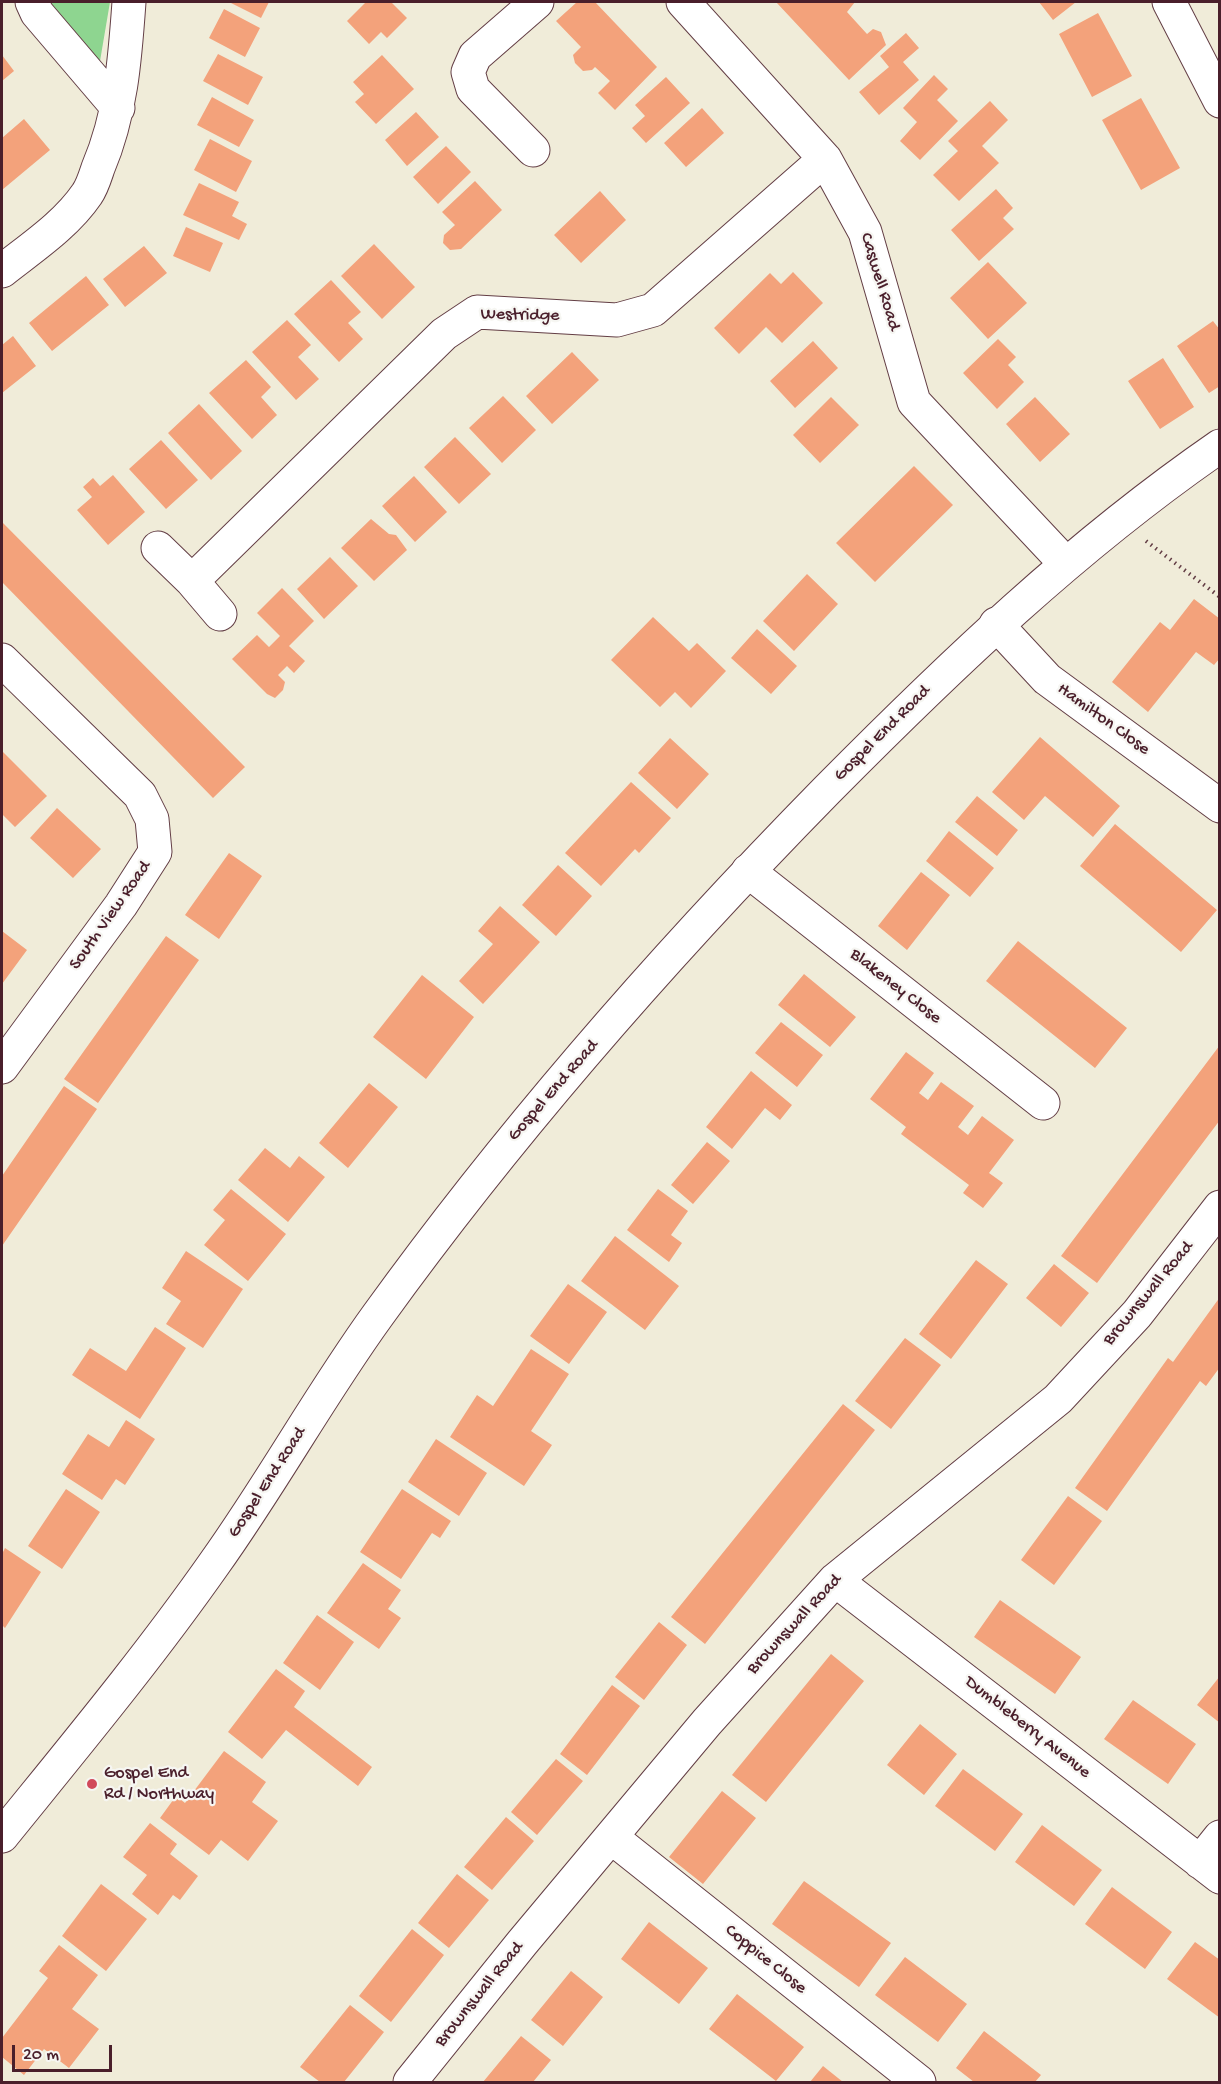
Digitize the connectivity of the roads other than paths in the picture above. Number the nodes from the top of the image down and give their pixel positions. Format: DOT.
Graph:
graph roads {
  1 [pos="32,2"];
  2 [pos="129,2"];
  3 [pos="537,2"];
  4 [pos="683,2"];
  5 [pos="1169,2"];
  6 [pos="1220,101"];
  7 [pos="118,108"];
  8 [pos="534,150"];
  9 [pos="825,159"];
  10 [pos="2,271"];
  11 [pos="1220,446"];
  12 [pos="158,548"];
  13 [pos="1066,564"];
  14 [pos="192,581"];
  15 [pos="220,614"];
  16 [pos="996,624"];
  17 [pos="2,660"];
  18 [pos="1220,806"];
  19 [pos="748,871"];
  20 [pos="2,1067"];
  21 [pos="1043,1103"];
  22 [pos="1220,1207"];
  23 [pos="835,1580"];
  24 [pos="2,1836"];
  25 [pos="611,1837"];
  26 [pos="1213,1859"];
  27 [pos="410,2082"];
  28 [pos="919,2082"];
  1 -- 7 [label="street"];
  2 -- 7 [label="street"];
  3 -- 8 [label="street"];
  4 -- 9 [label="street, Caswell Road"];
  5 -- 6 [label="street"];
  7 -- 10 [label="street"];
  9 -- 13 [label="street, Caswell Road"];
  9 -- 14 [label="street, Westridge"];
  11 -- 13 [label="street, Gospel End Road"];
  12 -- 14 [label="street"];
  13 -- 16 [label="street, Gospel End Road"];
  14 -- 15 [label="street"];
  16 -- 18 [label="street, Hamilton Close"];
  16 -- 19 [label="street, Gospel End Road"];
  17 -- 20 [label="street, South View Road"];
  19 -- 21 [label="street, Blakeney Close"];
  19 -- 24 [label="street, Gospel End Road"];
  22 -- 23 [label="street, Brownswall Road"];
  23 -- 25 [label="street, Brownswall Road"];
  23 -- 26 [label="street, Dumbleberry Avenue"];
  25 -- 27 [label="street, Brownswall Road"];
  25 -- 28 [label="street, Coppice Close"];
}
